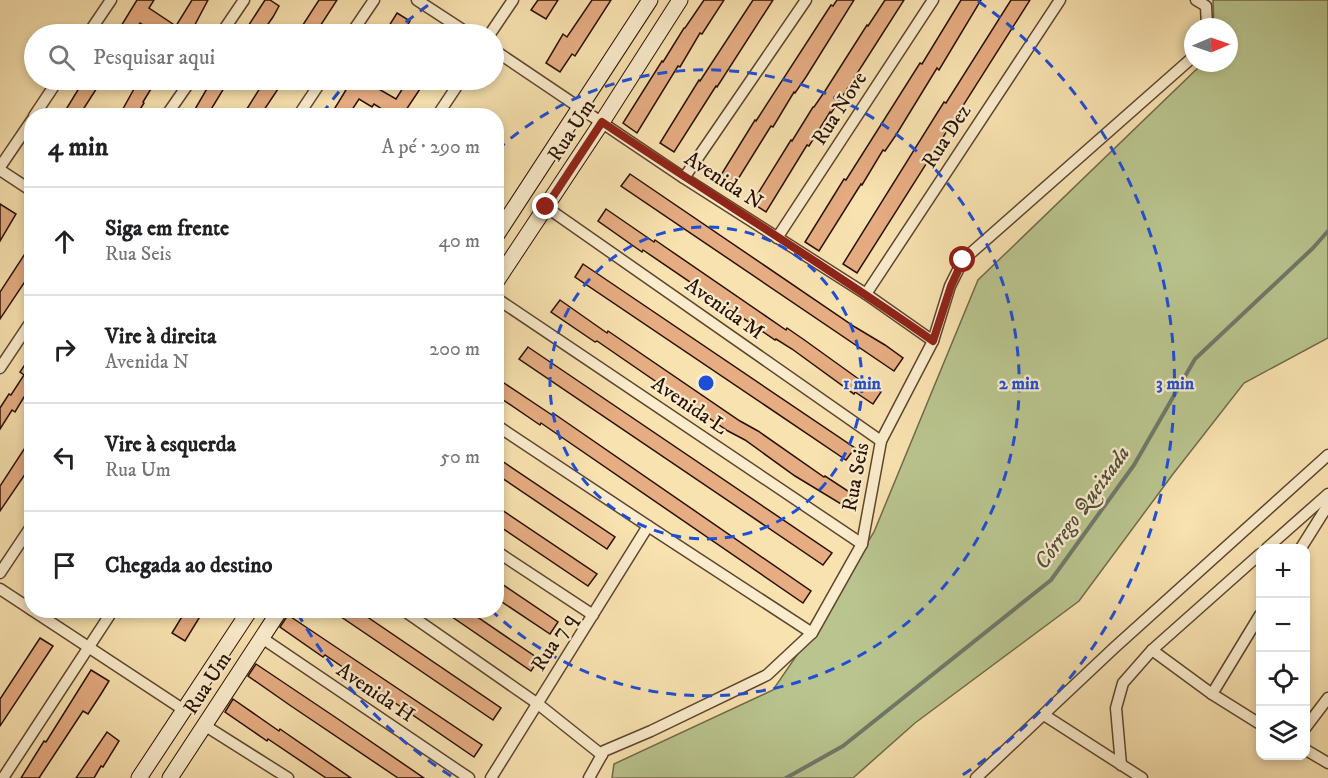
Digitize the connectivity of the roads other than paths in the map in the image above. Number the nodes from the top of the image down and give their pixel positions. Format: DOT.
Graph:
graph roads {
  1 [pos="111,0"];
  2 [pos="244,0"];
  3 [pos="374,0"];
  4 [pos="417,0"];
  5 [pos="513,0"];
  6 [pos="650,0"];
  7 [pos="680,0"];
  8 [pos="806,0"];
  9 [pos="933,0"];
  10 [pos="1060,0"];
  11 [pos="1201,3"];
  12 [pos="1204,18"];
  13 [pos="95,24"];
  14 [pos="228,24"];
  15 [pos="358,24"];
  16 [pos="454,24"];
  17 [pos="497,24"];
  18 [pos="504,57"];
  19 [pos="1184,65"];
  20 [pos="51,90"];
  21 [pos="183,90"];
  22 [pos="315,90"];
  23 [pos="454,90"];
  24 [pos="39,108"];
  25 [pos="171,108"];
  26 [pos="303,108"];
  27 [pos="442,108"];
  28 [pos="580,108"];
  29 [pos="602,122"];
  30 [pos="24,132"];
  31 [pos="0,169"];
  32 [pos="684,178"];
  33 [pos="24,186"];
  34 [pos="546,207"];
  35 [pos="504,224"];
  36 [pos="777,238"];
  37 [pos="504,270"];
  38 [pos="866,294"];
  39 [pos="504,303"];
  40 [pos="24,332"];
  41 [pos="933,341"];
  42 [pos="0,368"];
  43 [pos="504,430"];
  44 [pos="881,441"];
  45 [pos="1328,455"];
  46 [pos="1328,494"];
  47 [pos="1328,505"];
  48 [pos="648,526"];
  49 [pos="24,537"];
  50 [pos="862,544"];
  51 [pos="1273,544"];
  52 [pos="1304,544"];
  53 [pos="504,555"];
  54 [pos="1256,558"];
  55 [pos="0,573"];
  56 [pos="0,589"];
  57 [pos="24,605"];
  58 [pos="593,615"];
  59 [pos="44,618"];
  60 [pos="108,618"];
  61 [pos="245,618"];
  62 [pos="275,618"];
  63 [pos="414,618"];
  64 [pos="1256,622"];
  65 [pos="812,633"];
  66 [pos="262,638"];
  67 [pos="89,648"];
  68 [pos="1152,650"];
  69 [pos="1212,694"];
  70 [pos="1328,698"];
  71 [pos="538,705"];
  72 [pos="184,710"];
  73 [pos="1044,715"];
  74 [pos="1310,721"];
  75 [pos="1256,722"];
  76 [pos="204,725"];
  77 [pos="1310,753"];
  78 [pos="602,755"];
  79 [pos="1328,763"];
  80 [pos="1121,765"];
  81 [pos="3,778"];
  82 [pos="139,778"];
  83 [pos="170,778"];
  84 [pos="288,778"];
  85 [pos="469,778"];
  86 [pos="492,778"];
  87 [pos="589,778"];
  88 [pos="976,778"];
  89 [pos="1142,778"];
  1 -- 13 [label="street"];
  2 -- 14 [label="street"];
  3 -- 15 [label="street"];
  4 -- 16 [label="street"];
  5 -- 17 [label="street"];
  6 -- 28 [label="street"];
  7 -- 29 [label="street, Rua Um"];
  8 -- 32 [label="street"];
  9 -- 36 [label="street, Rua Nove"];
  10 -- 38 [label="street, Rua Dez"];
  11 -- 12 [label="street"];
  18 -- 28 [label="street, Avenida N"];
  19 -- 41 [label="street, Rua Seis"];
  20 -- 24 [label="street"];
  21 -- 25 [label="street"];
  22 -- 26 [label="street"];
  23 -- 27 [label="street"];
  28 -- 29 [label="street, Avenida N"];
  28 -- 35 [label="street"];
  29 -- 32 [label="street, Avenida N"];
  29 -- 34 [label="street, Rua Um"];
  30 -- 31 [label="street"];
  31 -- 33 [label="street"];
  32 -- 36 [label="street, Avenida N"];
  34 -- 37 [label="street, Rua Um"];
  34 -- 44 [label="street, Avenida M"];
  36 -- 38 [label="street, Avenida N"];
  38 -- 41 [label="street, Avenida N"];
  39 -- 50 [label="street, Avenida L"];
  40 -- 42 [label="street"];
  41 -- 44 [label="street, Rua Seis"];
  43 -- 48 [label="street"];
  44 -- 50 [label="street, Rua Seis"];
  45 -- 73 [label="street"];
  46 -- 51 [label="street"];
  47 -- 52 [label="street"];
  48 -- 58 [label="street, Rua 7 q"];
  48 -- 65 [label="street"];
  49 -- 55 [label="street"];
  50 -- 65 [label="street, Rua Seis"];
  53 -- 58 [label="street"];
  54 -- 68 [label="street"];
  56 -- 57 [label="street"];
  58 -- 71 [label="street, Rua 7 q"];
  59 -- 67 [label="street"];
  60 -- 67 [label="street"];
  61 -- 72 [label="street"];
  62 -- 66 [label="street, Rua Um"];
  63 -- 71 [label="street"];
  64 -- 69 [label="street"];
  65 -- 78 [label="street, Rua Seis"];
  66 -- 76 [label="street, Rua Um"];
  66 -- 85 [label="street, Avenida H"];
  67 -- 72 [label="street"];
  67 -- 81 [label="street"];
  68 -- 69 [label="street"];
  68 -- 80 [label="street"];
  69 -- 75 [label="street"];
  70 -- 74 [label="street"];
  71 -- 78 [label="street"];
  71 -- 86 [label="street, Rua 7 q"];
  72 -- 82 [label="street"];
  73 -- 80 [label="street"];
  73 -- 88 [label="street"];
  76 -- 83 [label="street, Rua Um"];
  76 -- 84 [label="street"];
  77 -- 79 [label="street"];
  78 -- 87 [label="street"];
  80 -- 89 [label="street"];
}
